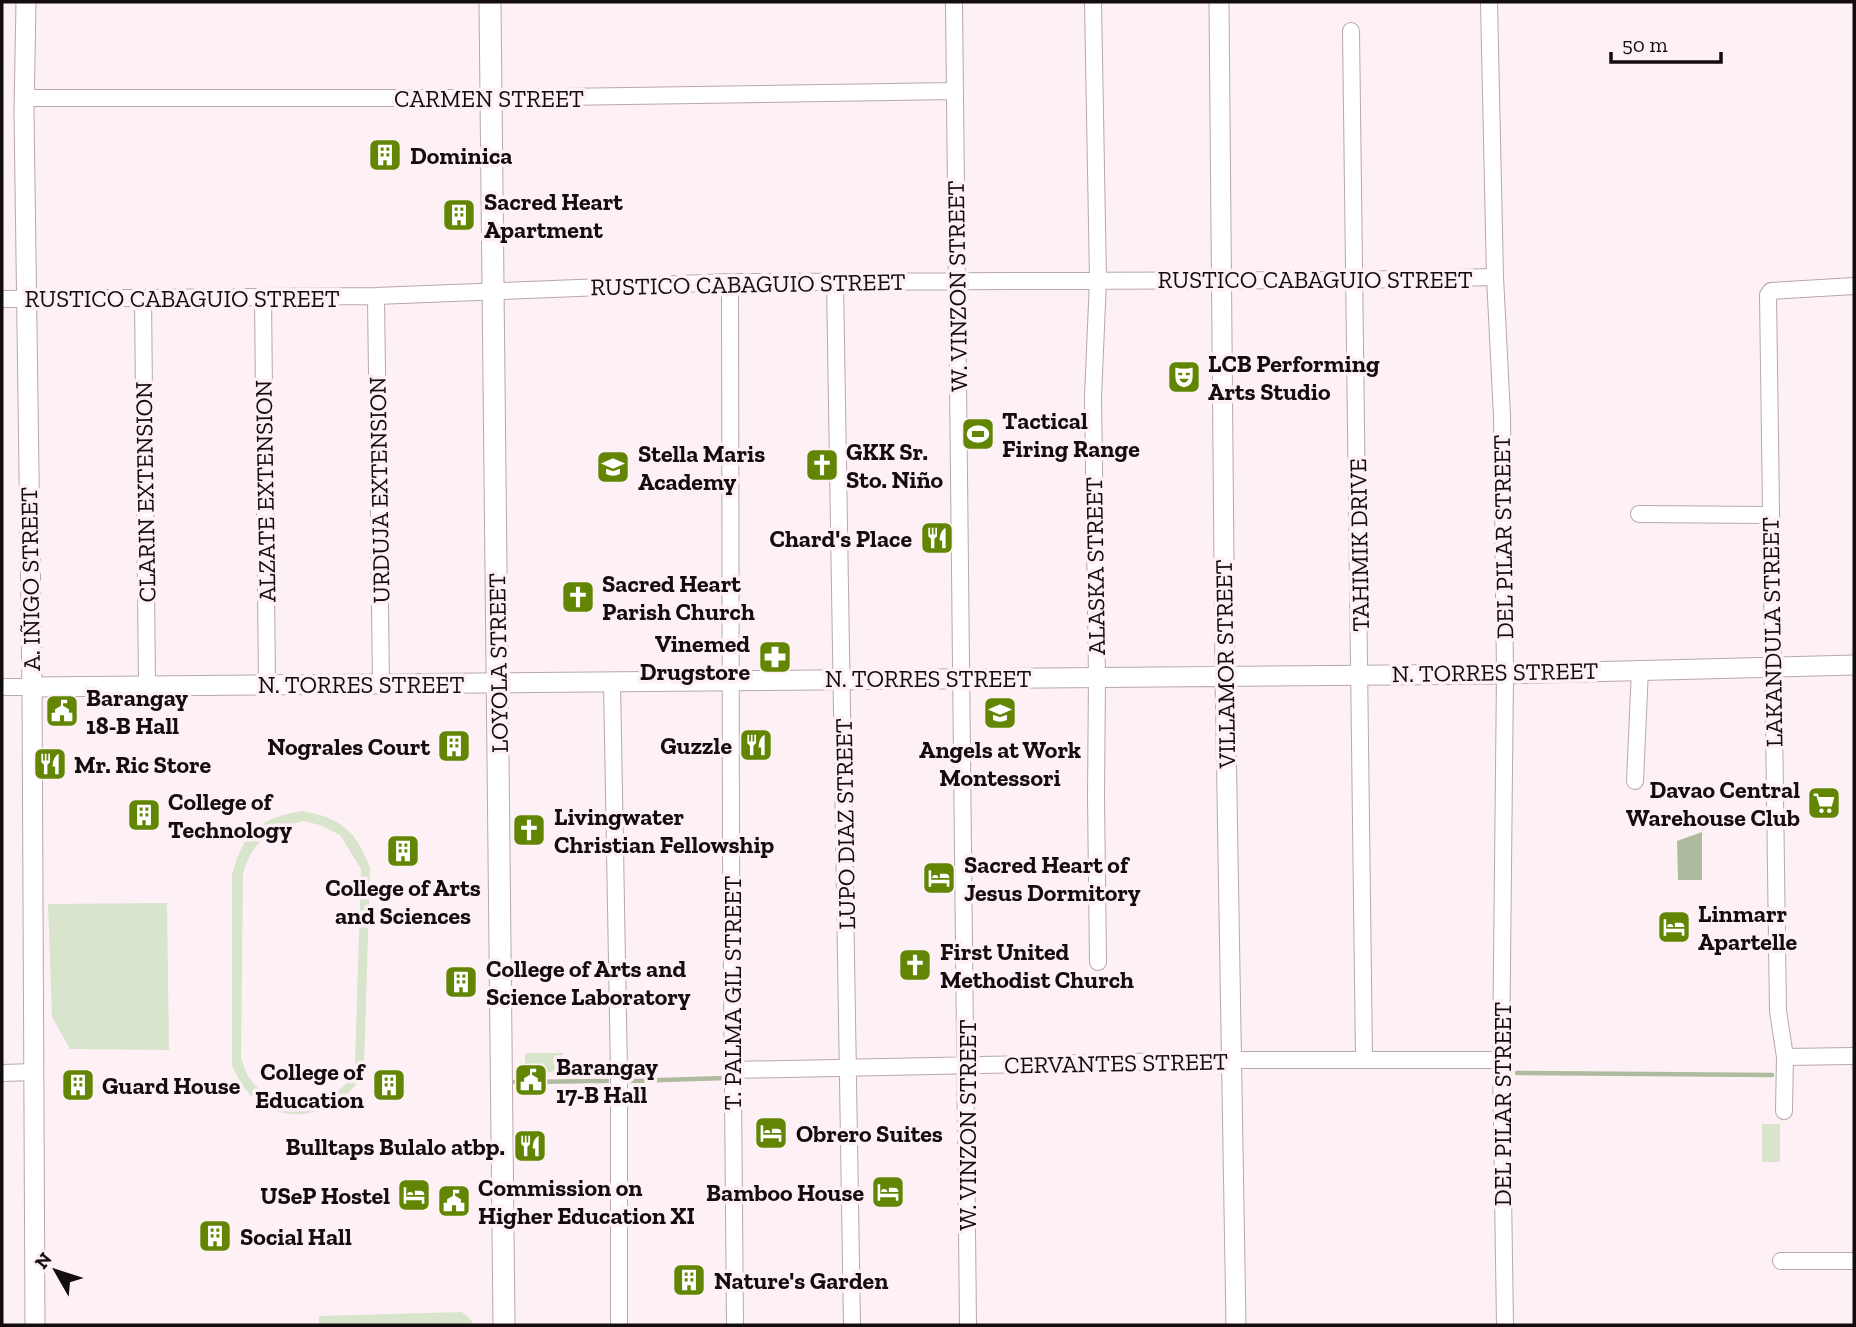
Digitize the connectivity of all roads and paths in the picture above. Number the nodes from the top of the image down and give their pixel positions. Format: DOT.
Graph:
graph roads {
  1 [pos="26,2"];
  2 [pos="491,2"];
  3 [pos="954,2"];
  4 [pos="1093,2"];
  5 [pos="1219,2"];
  6 [pos="1489,2"];
  7 [pos="1351,31"];
  8 [pos="954,91"];
  9 [pos="23,98"];
  10 [pos="492,98"];
  11 [pos="1495,277"];
  12 [pos="1098,280"];
  13 [pos="1220,280"];
  14 [pos="1354,280"];
  15 [pos="835,281"];
  16 [pos="957,281"];
  17 [pos="730,282"];
  18 [pos="1854,286"];
  19 [pos="494,292"];
  20 [pos="376,296"];
  21 [pos="263,297"];
  22 [pos="25,298"];
  23 [pos="143,298"];
  24 [pos="2,299"];
  25 [pos="1639,514"];
  26 [pos="1769,515"];
  27 [pos="1854,665"];
  28 [pos="1774,667"];
  29 [pos="1640,669"];
  30 [pos="1505,674"];
  31 [pos="1361,675"];
  32 [pos="1225,676"];
  33 [pos="1097,677"];
  34 [pos="842,678"];
  35 [pos="962,678"];
  36 [pos="612,681"];
  37 [pos="498,682"];
  38 [pos="730,682"];
  39 [pos="381,683"];
  40 [pos="267,684"];
  41 [pos="147,685"];
  42 [pos="32,687"];
  43 [pos="2,688"];
  44 [pos="1634,781"];
  45 [pos="1098,962"];
  46 [pos="1854,1056"];
  47 [pos="1785,1057"];
  48 [pos="1364,1059"];
  49 [pos="1232,1060"];
  50 [pos="1501,1060"];
  51 [pos="967,1067"];
  52 [pos="849,1069"];
  53 [pos="732,1070"];
  54 [pos="35,1072"];
  55 [pos="2,1073"];
  56 [pos="1784,1111"];
  57 [pos="1781,1261"];
  58 [pos="1854,1261"];
  59 [pos="35,1325"];
  60 [pos="504,1325"];
  61 [pos="619,1325"];
  62 [pos="735,1325"];
  63 [pos="852,1325"];
  64 [pos="968,1325"];
  65 [pos="1236,1325"];
  66 [pos="1505,1325"];
  1 -- 9 [label="street, A. IÑIGO STREET"];
  2 -- 10 [label="main road, LOYOLA STREET"];
  3 -- 8 [label="street, W. VINZON STREET"];
  4 -- 12 [label="street, ALASKA STREET"];
  5 -- 13 [label="street, VILLAMOR STREET"];
  6 -- 11 [label="street, DEL PILAR STREET"];
  7 -- 14 [label="street, TAHIMIK DRIVE"];
  8 -- 10 [label="street, CARMEN STREET"];
  8 -- 16 [label="street, W. VINZON STREET"];
  9 -- 10 [label="street, CARMEN STREET"];
  9 -- 22 [label="street, A. IÑIGO STREET"];
  10 -- 19 [label="main road, LOYOLA STREET"];
  11 -- 14 [label="street, RUSTICO CABAGUIO STREET"];
  11 -- 30 [label="street, DEL PILAR STREET"];
  12 -- 13 [label="street, RUSTICO CABAGUIO STREET"];
  12 -- 16 [label="street, RUSTICO CABAGUIO STREET"];
  12 -- 33 [label="street, ALASKA STREET"];
  13 -- 14 [label="street, RUSTICO CABAGUIO STREET"];
  13 -- 32 [label="street, VILLAMOR STREET"];
  14 -- 31 [label="street, TAHIMIK DRIVE"];
  15 -- 16 [label="street, RUSTICO CABAGUIO STREET"];
  15 -- 17 [label="street, RUSTICO CABAGUIO STREET"];
  15 -- 34 [label="street, LUPO DIAZ STREET"];
  16 -- 35 [label="street, W. VINZON STREET"];
  17 -- 19 [label="street, RUSTICO CABAGUIO STREET"];
  17 -- 38 [label="street, T. PALMA GIL STREET"];
  18 -- 26 [label="street, LAKANDULA STREET"];
  19 -- 20 [label="street, RUSTICO CABAGUIO STREET"];
  19 -- 37 [label="main road, LOYOLA STREET"];
  20 -- 21 [label="street, RUSTICO CABAGUIO STREET"];
  20 -- 39 [label="street, URDUJA EXTENSION"];
  21 -- 23 [label="street, RUSTICO CABAGUIO STREET"];
  21 -- 40 [label="street, ALZATE EXTENSION"];
  22 -- 23 [label="street, RUSTICO CABAGUIO STREET"];
  22 -- 24 [label="street, RUSTICO CABAGUIO STREET"];
  22 -- 42 [label="street, A. IÑIGO STREET"];
  23 -- 41 [label="street, CLARIN EXTENSION"];
  25 -- 26 [label="street"];
  26 -- 28 [label="street, LAKANDULA STREET"];
  27 -- 28 [label="street, N. TORRES STREET"];
  28 -- 29 [label="street, N. TORRES STREET"];
  28 -- 47 [label="street, LAKANDULA STREET"];
  29 -- 30 [label="street, N. TORRES STREET"];
  29 -- 44 [label="street"];
  30 -- 31 [label="street, N. TORRES STREET"];
  30 -- 50 [label="street, DEL PILAR STREET"];
  31 -- 32 [label="street, N. TORRES STREET"];
  31 -- 48 [label="street, TAHIMIK DRIVE"];
  32 -- 33 [label="street, N. TORRES STREET"];
  32 -- 49 [label="street, VILLAMOR STREET"];
  33 -- 35 [label="street, N. TORRES STREET"];
  33 -- 45 [label="street, ALASKA STREET"];
  34 -- 35 [label="street, N. TORRES STREET"];
  34 -- 38 [label="street, N. TORRES STREET"];
  34 -- 52 [label="street, LUPO DIAZ STREET"];
  35 -- 51 [label="street, W. VINZON STREET"];
  36 -- 37 [label="street, N. TORRES STREET"];
  36 -- 38 [label="street, N. TORRES STREET"];
  36 -- 61 [label="street"];
  37 -- 39 [label="street, N. TORRES STREET"];
  37 -- 60 [label="main road, LOYOLA STREET"];
  38 -- 53 [label="street, T. PALMA GIL STREET"];
  39 -- 40 [label="street, N. TORRES STREET"];
  40 -- 41 [label="street, N. TORRES STREET"];
  41 -- 42 [label="street, N. TORRES STREET"];
  42 -- 43 [label="street, N. TORRES STREET"];
  42 -- 54 [label="street, A. IÑIGO STREET"];
  46 -- 47 [label="street"];
  47 -- 56 [label="street, LAKANDULA STREET"];
  48 -- 49 [label="street, CERVANTES STREET"];
  48 -- 50 [label="street, CERVANTES STREET"];
  49 -- 51 [label="street, CERVANTES STREET"];
  49 -- 65 [label="street, VILLAMOR STREET"];
  50 -- 66 [label="street, DEL PILAR STREET"];
  51 -- 52 [label="street, CERVANTES STREET"];
  51 -- 64 [label="street, W. VINZON STREET"];
  52 -- 53 [label="street, CERVANTES STREET"];
  52 -- 63 [label="street, LUPO DIAZ STREET"];
  53 -- 62 [label="street, T. PALMA GIL STREET"];
  54 -- 55 [label="street"];
  54 -- 59 [label="street, A. IÑIGO STREET"];
  57 -- 58 [label="street"];
}
